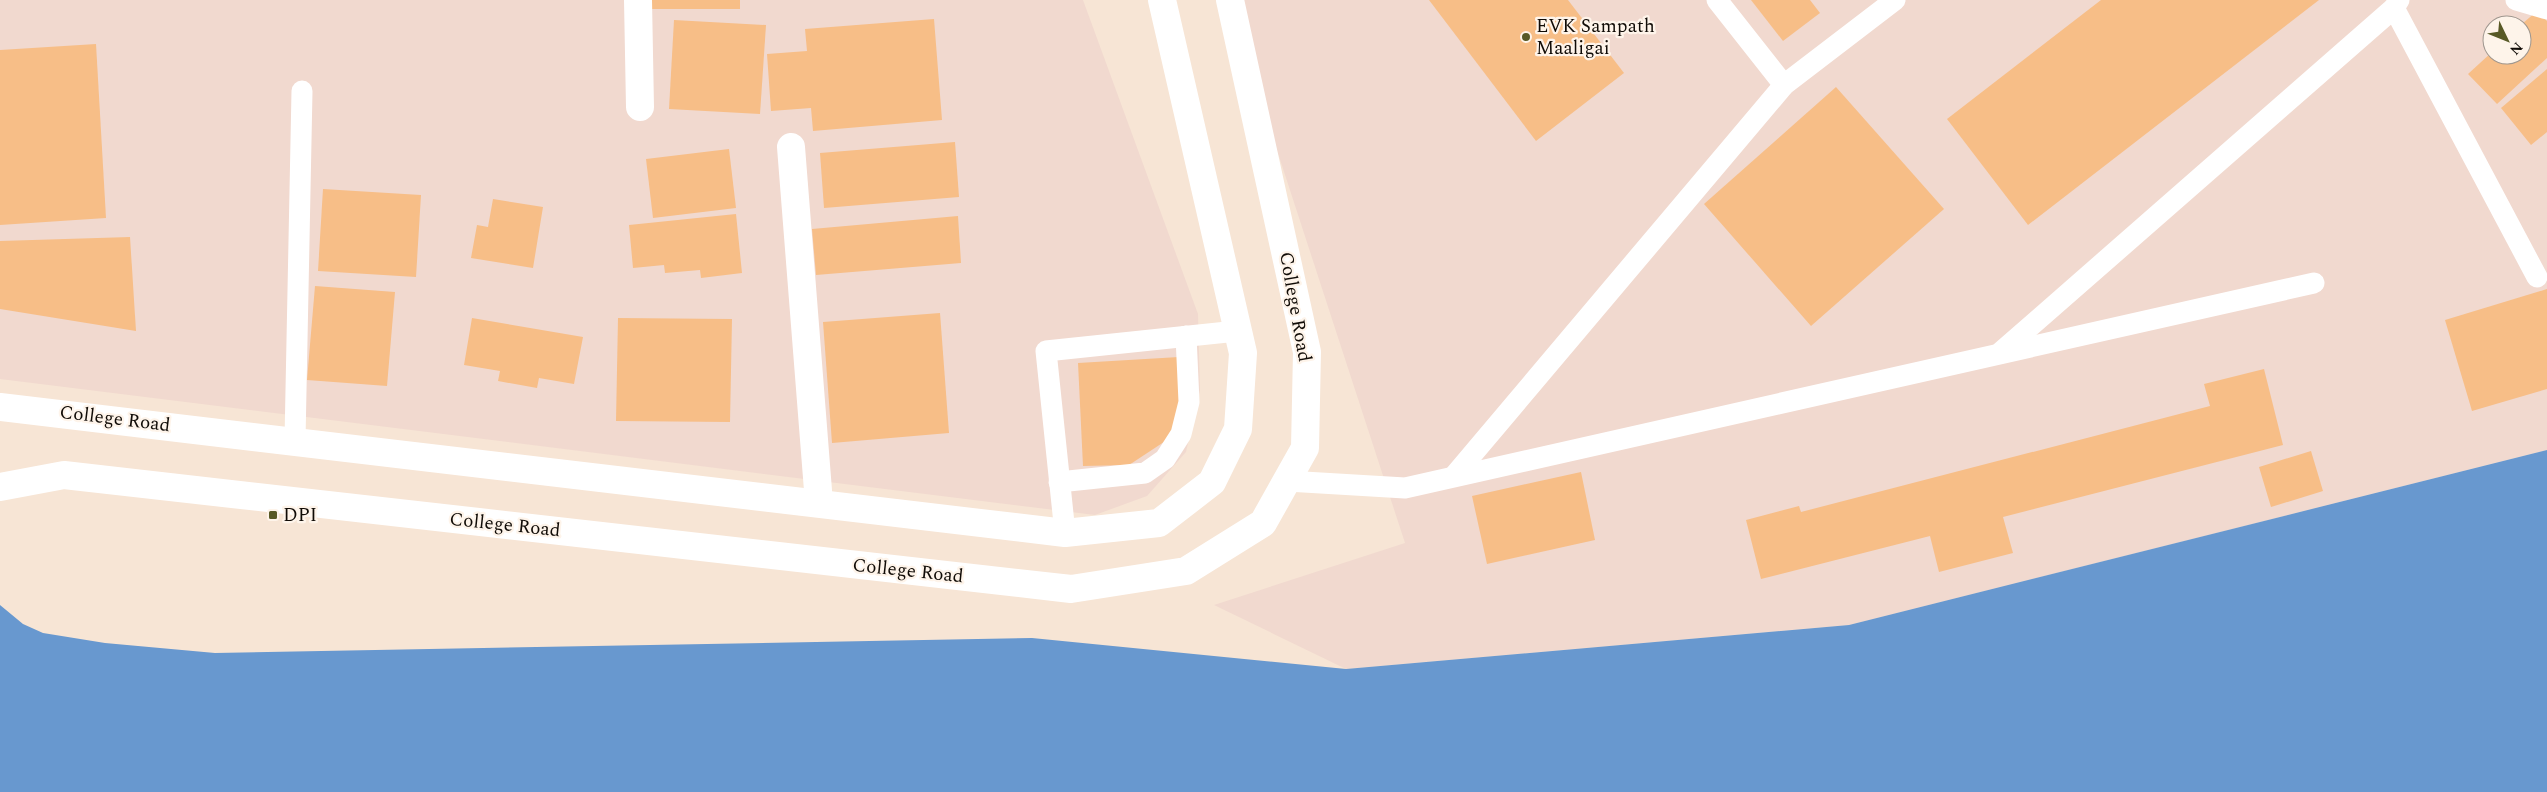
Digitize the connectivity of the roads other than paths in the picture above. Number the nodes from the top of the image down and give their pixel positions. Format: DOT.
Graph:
graph roads {
  1 [pos="638,0"];
  2 [pos="1162,0"];
  3 [pos="1230,0"];
  4 [pos="1718,0"];
  5 [pos="1894,0"];
  6 [pos="2516,0"];
  7 [pos="2396,4"];
  8 [pos="2547,9"];
  9 [pos="1784,85"];
  10 [pos="302,90"];
  11 [pos="640,107"];
  12 [pos="791,146"];
  13 [pos="2537,277"];
  14 [pos="2314,283"];
  15 [pos="1237,331"];
  16 [pos="1186,336"];
  17 [pos="1999,354"];
  18 [pos="0,407"];
  19 [pos="295,440"];
  20 [pos="1454,476"];
  21 [pos="1287,481"];
  22 [pos="1059,482"];
  23 [pos="0,487"];
  24 [pos="819,503"];
  25 [pos="1065,533"];
  1 -- 11 [label="main road"];
  2 -- 15 [label="main road, College Road"];
  3 -- 21 [label="main road, College Road"];
  4 -- 9 [label="lane"];
  5 -- 9 [label="lane"];
  6 -- 8 [label="lane"];
  7 -- 13 [label="lane"];
  7 -- 17 [label="lane"];
  9 -- 20 [label="lane"];
  10 -- 19 [label="lane"];
  12 -- 24 [label="main road"];
  14 -- 17 [label="lane"];
  15 -- 16 [label="lane"];
  15 -- 25 [label="main road, College Road"];
  16 -- 22 [label="lane"];
  16 -- 22 [label="lane"];
  17 -- 20 [label="lane"];
  18 -- 19 [label="main road, College Road"];
  19 -- 24 [label="main road, College Road"];
  20 -- 21 [label="lane"];
  21 -- 23 [label="main road, College Road"];
  22 -- 25 [label="lane"];
  24 -- 25 [label="main road, College Road"];
}
